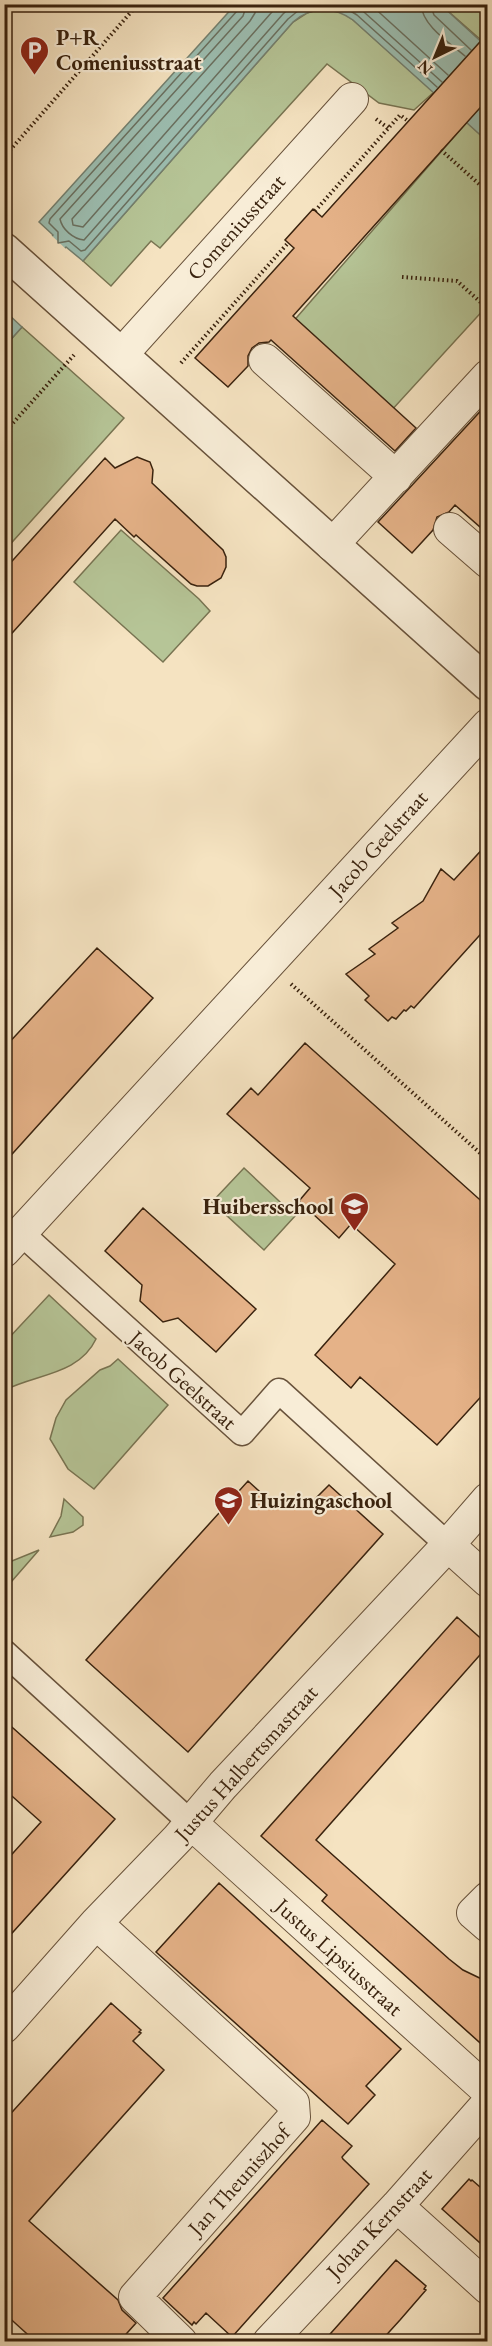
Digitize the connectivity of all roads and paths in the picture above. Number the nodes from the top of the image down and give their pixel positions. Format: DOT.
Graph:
graph roads {
  1 [pos="138,4"];
  2 [pos="352,99"];
  3 [pos="408,122"];
  4 [pos="441,150"];
  5 [pos="4,157"];
  6 [pos="488,192"];
  7 [pos="315,211"];
  8 [pos="288,243"];
  9 [pos="4,250"];
  10 [pos="402,277"];
  11 [pos="488,309"];
  12 [pos="85,323"];
  13 [pos="121,355"];
  14 [pos="265,360"];
  15 [pos="488,376"];
  16 [pos="159,388"];
  17 [pos="4,434"];
  18 [pos="396,477"];
  19 [pos="450,528"];
  20 [pos="332,545"];
  21 [pos="488,562"];
  22 [pos="482,669"];
  23 [pos="488,725"];
  24 [pos="269,964"];
  25 [pos="488,1160"];
  26 [pos="13,1242"];
  27 [pos="488,1499"];
  28 [pos="448,1545"];
  29 [pos="488,1581"];
  30 [pos="4,1652"];
  31 [pos="191,1822"];
  32 [pos="488,1898"];
  33 [pos="96,1923"];
  34 [pos="488,1926"];
  35 [pos="4,2027"];
  36 [pos="488,2091"];
  37 [pos="488,2103"];
  38 [pos="397,2206"];
  39 [pos="488,2288"];
  40 [pos="181,2342"];
  41 [pos="269,2342"];
  1 -- 5 [label="path"];
  2 -- 13 [label="street, Comeniusstraat"];
  3 -- 7 [label="path"];
  4 -- 6 [label="path"];
  8 -- 16 [label="path"];
  9 -- 12 [label="street"];
  10 -- 11 [label="path"];
  12 -- 13 [label="street"];
  12 -- 17 [label="path"];
  13 -- 16 [label="street"];
  14 -- 18 [label="street"];
  15 -- 18 [label="street"];
  16 -- 20 [label="street"];
  18 -- 20 [label="street"];
  19 -- 21 [label="street"];
  20 -- 22 [label="street"];
  23 -- 24 [label="street, Jacob Geelstraat"];
  24 -- 25 [label="path"];
  24 -- 26 [label="street, Jacob Geelstraat"];
  26 -- 28 [label="street, Jacob Geelstraat"];
  27 -- 28 [label="street, Justus Halbertsmastraat"];
  28 -- 29 [label="street"];
  28 -- 31 [label="street, Justus Halbertsmastraat"];
  30 -- 31 [label="street"];
  31 -- 33 [label="street, Justus Halbertsmastraat"];
  31 -- 36 [label="street, Justus Lipsiusstraat"];
  32 -- 34 [label="street"];
  33 -- 35 [label="street, Justus Halbertsmastraat"];
  33 -- 40 [label="street, Jan Theuniszhof"];
  37 -- 38 [label="street, Johan Kernstraat"];
  38 -- 39 [label="street"];
  38 -- 41 [label="street, Johan Kernstraat"];
}
